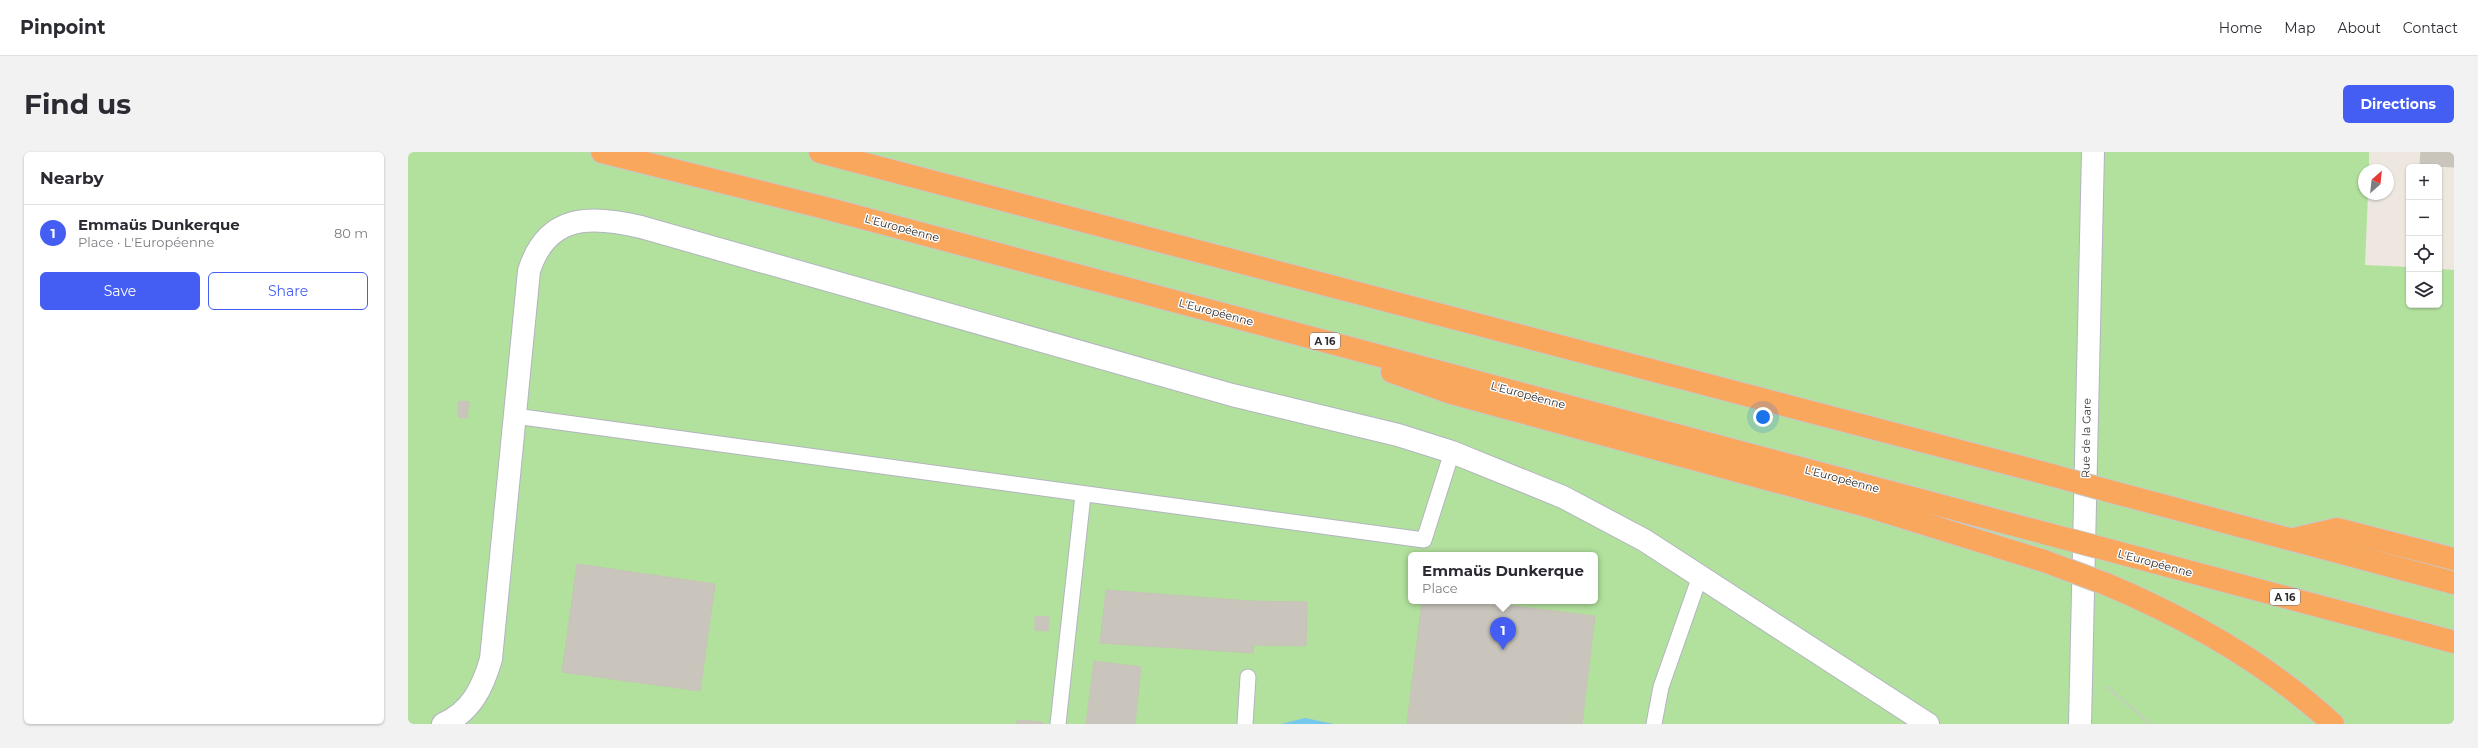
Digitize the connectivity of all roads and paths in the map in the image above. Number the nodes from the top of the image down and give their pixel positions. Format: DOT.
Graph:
graph roads {
  1 [pos="602,152"];
  2 [pos="820,152"];
  3 [pos="2093,152"];
  4 [pos="1238,317"];
  5 [pos="515,416"];
  6 [pos="1452,452"];
  7 [pos="1083,495"];
  8 [pos="2292,540"];
  9 [pos="2454,559"];
  10 [pos="1700,576"];
  11 [pos="2454,583"];
  12 [pos="2454,642"];
  13 [pos="2081,664"];
  14 [pos="1248,677"];
  15 [pos="443,724"];
  16 [pos="1058,724"];
  17 [pos="1245,724"];
  18 [pos="1654,724"];
  19 [pos="1928,724"];
  20 [pos="2080,724"];
  21 [pos="2151,724"];
  22 [pos="2333,724"];
  1 -- 4 [label="highway, L'Européenne / A 16"];
  2 -- 8 [label="highway, bridge"];
  3 -- 13 [label="street, Rue de la Gare"];
  4 -- 12 [label="highway, L'Européenne / A 16, bridge"];
  4 -- 22 [label="highway, bridge"];
  5 -- 6 [label="street"];
  5 -- 7 [label="lane"];
  5 -- 15 [label="street"];
  6 -- 7 [label="lane"];
  6 -- 10 [label="street"];
  7 -- 16 [label="lane"];
  8 -- 9 [label="highway"];
  8 -- 11 [label="highway"];
  10 -- 18 [label="lane"];
  10 -- 19 [label="street"];
  13 -- 20 [label="street, Rue de la Gare"];
  13 -- 21 [label="path"];
  14 -- 17 [label="lane"];
}
